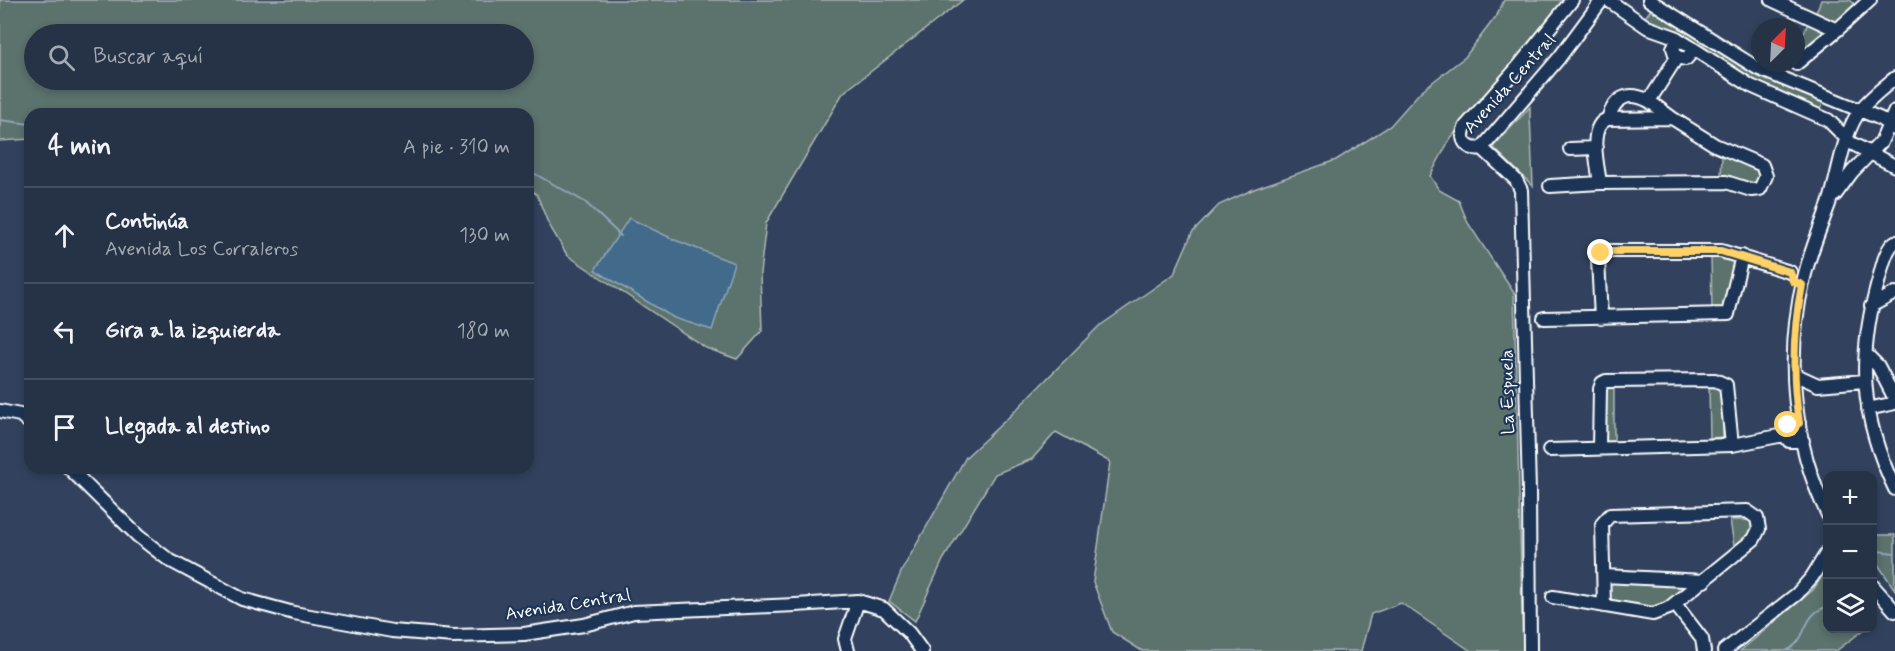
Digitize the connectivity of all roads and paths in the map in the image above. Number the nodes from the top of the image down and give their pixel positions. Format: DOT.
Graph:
graph roads {
  1 [pos="1572,0"];
  2 [pos="1602,0"];
  3 [pos="1608,0"];
  4 [pos="1772,0"];
  5 [pos="1651,2"];
  6 [pos="1865,2"];
  7 [pos="1641,23"];
  8 [pos="1837,30"];
  9 [pos="1678,39"];
  10 [pos="1694,50"];
  11 [pos="1805,55"];
  12 [pos="1677,57"];
  13 [pos="1786,72"];
  14 [pos="1798,72"];
  15 [pos="1780,78"];
  16 [pos="1895,78"];
  17 [pos="1795,84"];
  18 [pos="1831,99"];
  19 [pos="1649,101"];
  20 [pos="1860,110"];
  21 [pos="1895,111"];
  22 [pos="1822,117"];
  23 [pos="1608,118"];
  24 [pos="1672,118"];
  25 [pos="1892,127"];
  26 [pos="1846,140"];
  27 [pos="1482,148"];
  28 [pos="1596,148"];
  29 [pos="1570,149"];
  30 [pos="1871,153"];
  31 [pos="1895,166"];
  32 [pos="1600,183"];
  33 [pos="1550,186"];
  34 [pos="1829,203"];
  35 [pos="1895,242"];
  36 [pos="1742,256"];
  37 [pos="1807,267"];
  38 [pos="1790,272"];
  39 [pos="1802,285"];
  40 [pos="1895,293"];
  41 [pos="1872,306"];
  42 [pos="1544,318"];
  43 [pos="1600,318"];
  44 [pos="1866,354"];
  45 [pos="1794,374"];
  46 [pos="1864,381"];
  47 [pos="1818,385"];
  48 [pos="1796,401"];
  49 [pos="1895,401"];
  50 [pos="1868,409"];
  51 [pos="0,411"];
  52 [pos="24,419"];
  53 [pos="1799,423"];
  54 [pos="1784,435"];
  55 [pos="1803,441"];
  56 [pos="1732,445"];
  57 [pos="1599,448"];
  58 [pos="1549,450"];
  59 [pos="75,474"];
  60 [pos="1894,487"];
  61 [pos="1823,505"];
  62 [pos="1823,559"];
  63 [pos="1604,576"];
  64 [pos="1704,580"];
  65 [pos="1877,591"];
  66 [pos="1553,597"];
  67 [pos="858,601"];
  68 [pos="1675,604"];
  69 [pos="1604,606"];
  70 [pos="1895,611"];
  71 [pos="1703,645"];
  72 [pos="1726,649"];
  73 [pos="848,651"];
  74 [pos="922,651"];
  75 [pos="1530,651"];
  1 -- 27 [label="street, Avenida Central"];
  2 -- 27 [label="street, Avenida Central"];
  3 -- 7 [label="street"];
  4 -- 8 [label="street"];
  5 -- 7 [label="street"];
  5 -- 15 [label="street"];
  6 -- 8 [label="street"];
  7 -- 9 [label="street"];
  8 -- 11 [label="street"];
  9 -- 10 [label="street"];
  9 -- 12 [label="street"];
  10 -- 12 [label="street"];
  10 -- 22 [label="street"];
  12 -- 19 [label="street"];
  13 -- 15 [label="street"];
  14 -- 17 [label="street"];
  15 -- 17 [label="street"];
  16 -- 20 [label="street"];
  17 -- 18 [label="street"];
  18 -- 20 [label="street"];
  18 -- 22 [label="street"];
  19 -- 23 [label="street"];
  19 -- 24 [label="street"];
  20 -- 25 [label="street"];
  20 -- 26 [label="street"];
  21 -- 25 [label="street"];
  22 -- 26 [label="street"];
  23 -- 24 [label="street"];
  23 -- 28 [label="street"];
  24 -- 32 [label="street"];
  25 -- 30 [label="street"];
  26 -- 30 [label="street"];
  26 -- 34 [label="street"];
  27 -- 75 [label="street, La Espuela"];
  28 -- 29 [label="street"];
  28 -- 32 [label="street"];
  30 -- 31 [label="street"];
  30 -- 34 [label="street"];
  32 -- 33 [label="street"];
  34 -- 37 [label="street"];
  35 -- 41 [label="street"];
  36 -- 38 [label="street"];
  36 -- 43 [label="street"];
  36 -- 43 [label="street"];
  37 -- 38 [label="street"];
  37 -- 39 [label="street"];
  38 -- 39 [label="street"];
  39 -- 45 [label="street"];
  40 -- 41 [label="street"];
  41 -- 44 [label="street"];
  42 -- 43 [label="street"];
  44 -- 46 [label="street"];
  44 -- 49 [label="street"];
  45 -- 47 [label="street"];
  45 -- 48 [label="street"];
  46 -- 47 [label="street"];
  46 -- 50 [label="street"];
  47 -- 48 [label="street"];
  48 -- 53 [label="street"];
  49 -- 50 [label="street"];
  50 -- 60 [label="street"];
  51 -- 52 [label="street"];
  53 -- 54 [label="street"];
  53 -- 55 [label="street"];
  54 -- 55 [label="street"];
  54 -- 56 [label="street"];
  55 -- 61 [label="street"];
  56 -- 57 [label="street"];
  56 -- 57 [label="street"];
  57 -- 58 [label="street"];
  59 -- 67 [label="street, Avenida Central"];
  62 -- 72 [label="street"];
  63 -- 64 [label="street"];
  63 -- 64 [label="street"];
  63 -- 69 [label="street"];
  64 -- 68 [label="street"];
  65 -- 70 [label="street"];
  66 -- 69 [label="street"];
  67 -- 73 [label="street"];
  67 -- 74 [label="street, Avenida Central"];
  68 -- 69 [label="street"];
  68 -- 71 [label="street"];
  71 -- 72 [label="street"];
}
